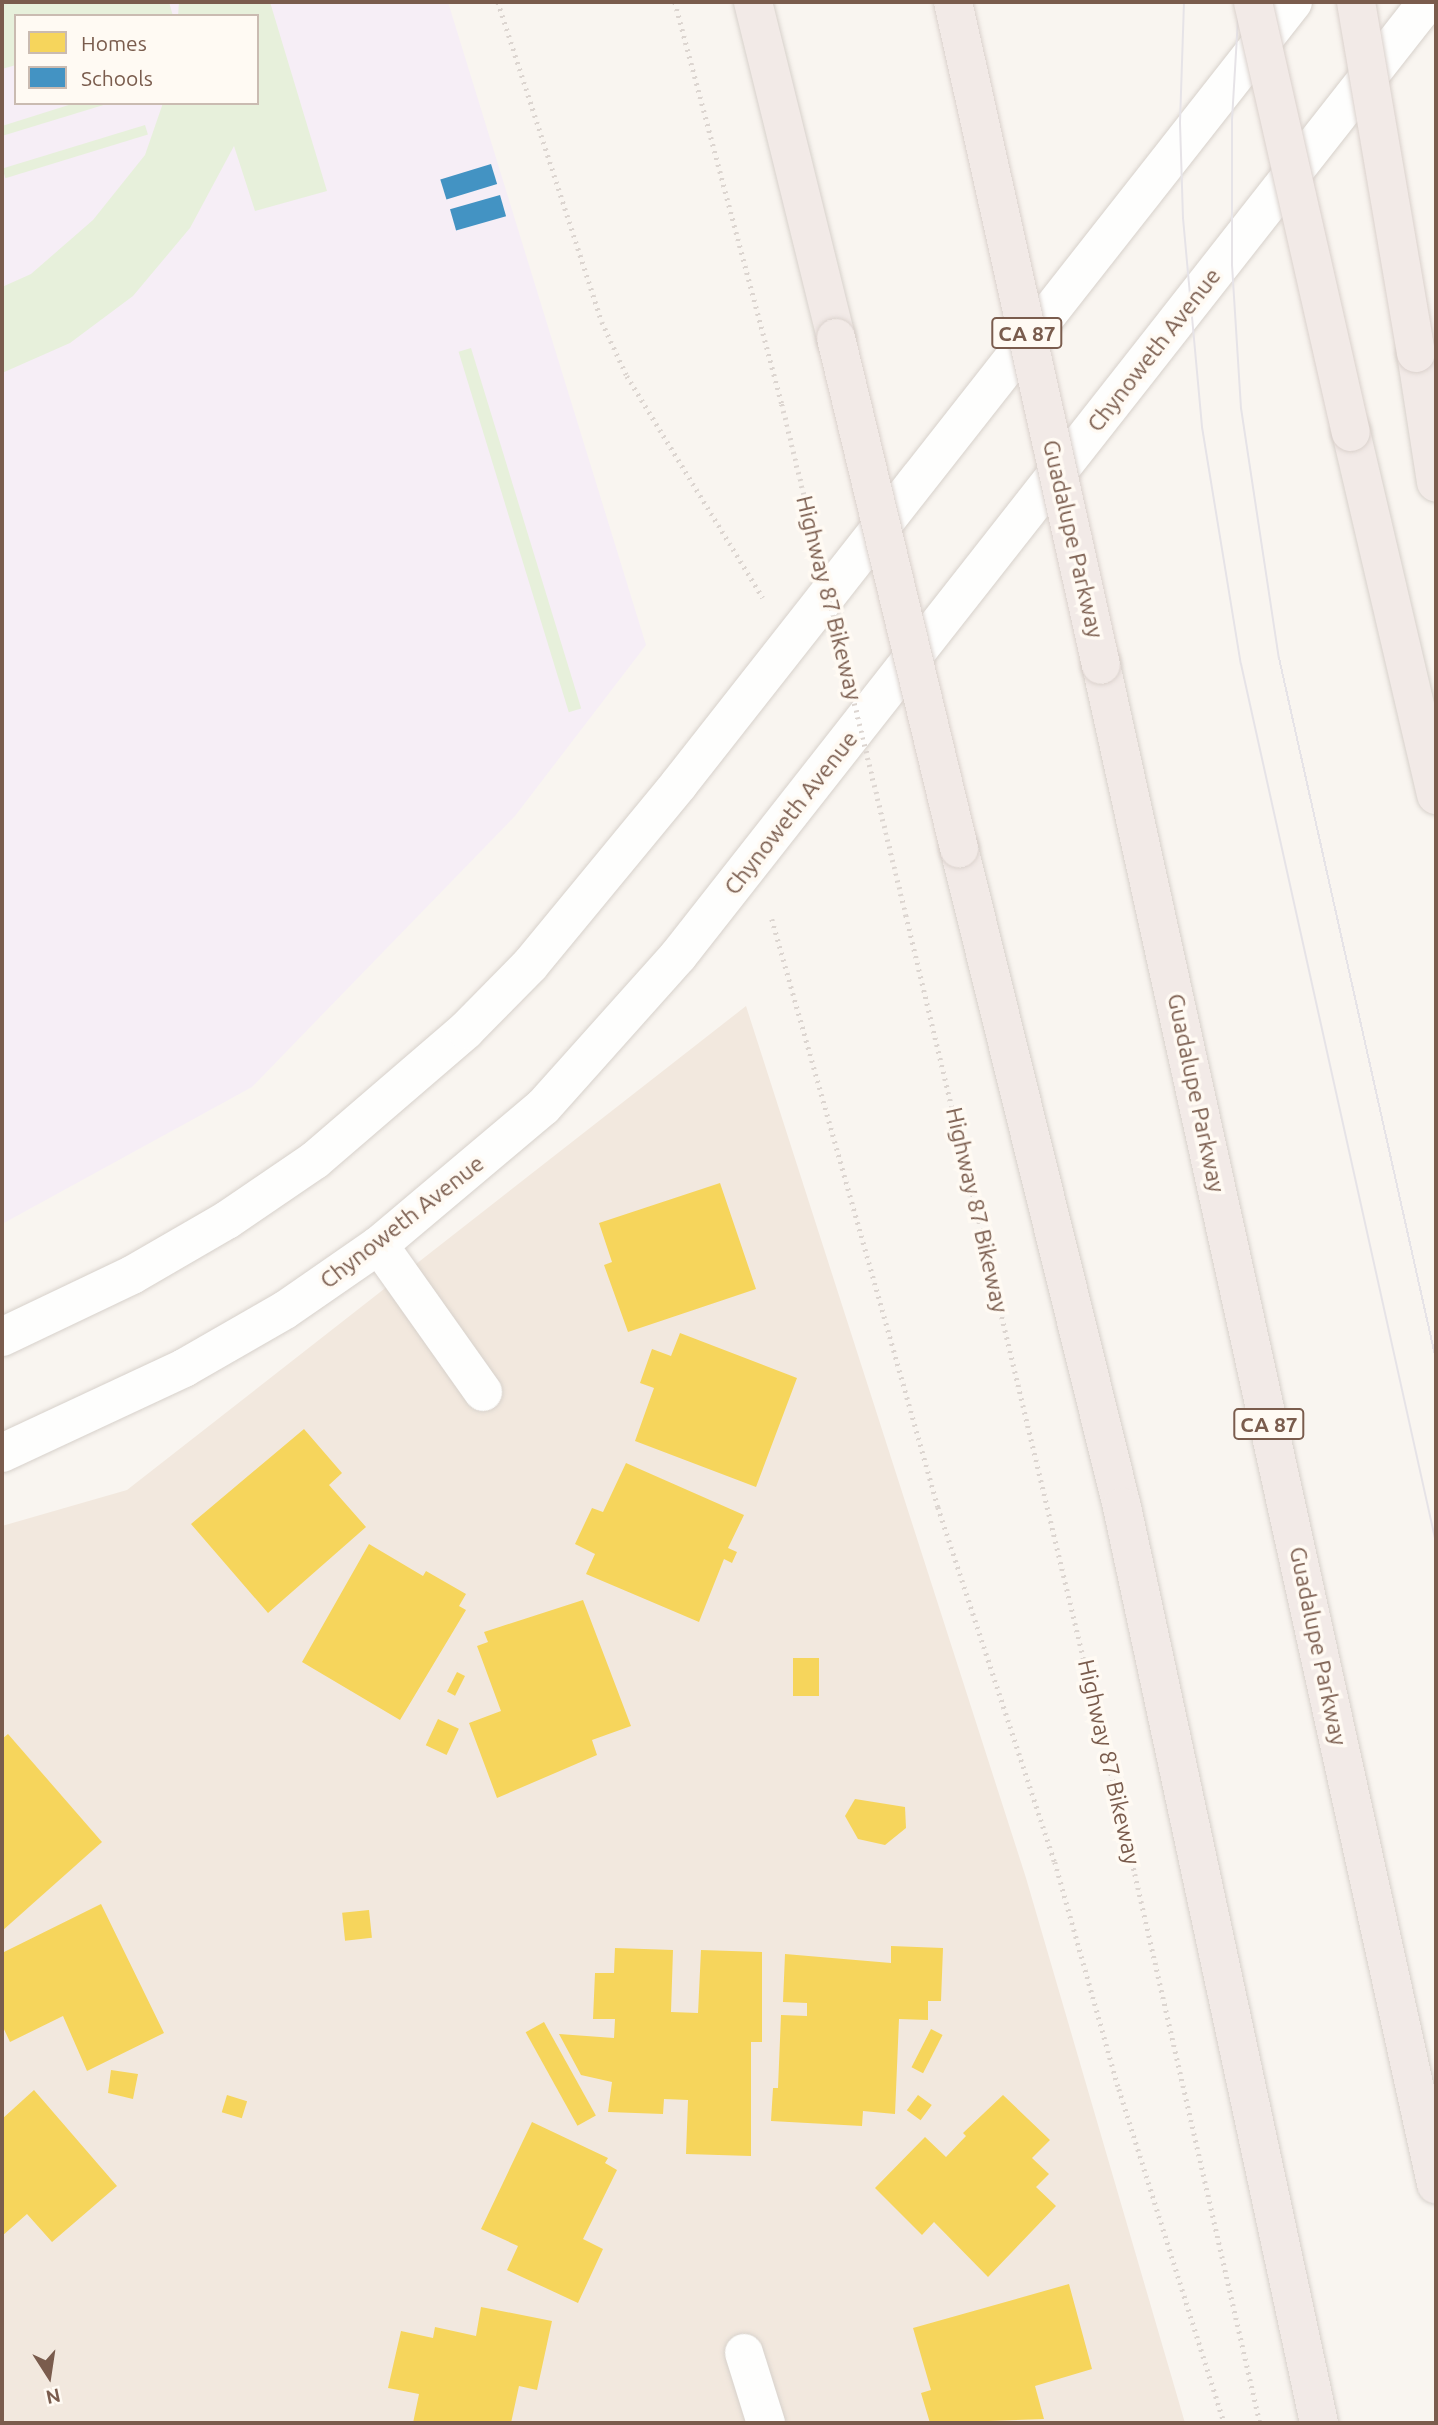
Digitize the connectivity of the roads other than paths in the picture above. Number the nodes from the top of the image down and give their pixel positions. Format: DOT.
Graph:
graph roads {
  1 [pos="753,2"];
  2 [pos="953,2"];
  3 [pos="1253,2"];
  4 [pos="1293,2"];
  5 [pos="1356,2"];
  6 [pos="1427,2"];
  7 [pos="1436,482"];
  8 [pos="1436,795"];
  9 [pos="379,1245"];
  10 [pos="2,1337"];
  11 [pos="483,1392"];
  12 [pos="2,1453"];
  13 [pos="1436,2184"];
  14 [pos="744,2353"];
  15 [pos="766,2423"];
  16 [pos="1319,2423"];
  1 -- 16 [label="highway, bridge"];
  2 -- 13 [label="highway, Guadalupe Parkway / CA 87, bridge"];
  3 -- 8 [label="highway, bridge"];
  4 -- 10 [label="street"];
  5 -- 7 [label="highway, bridge"];
  6 -- 9 [label="street, Chynoweth Avenue"];
  9 -- 11 [label="street"];
  9 -- 12 [label="street, Chynoweth Avenue"];
  14 -- 15 [label="street"];
}
